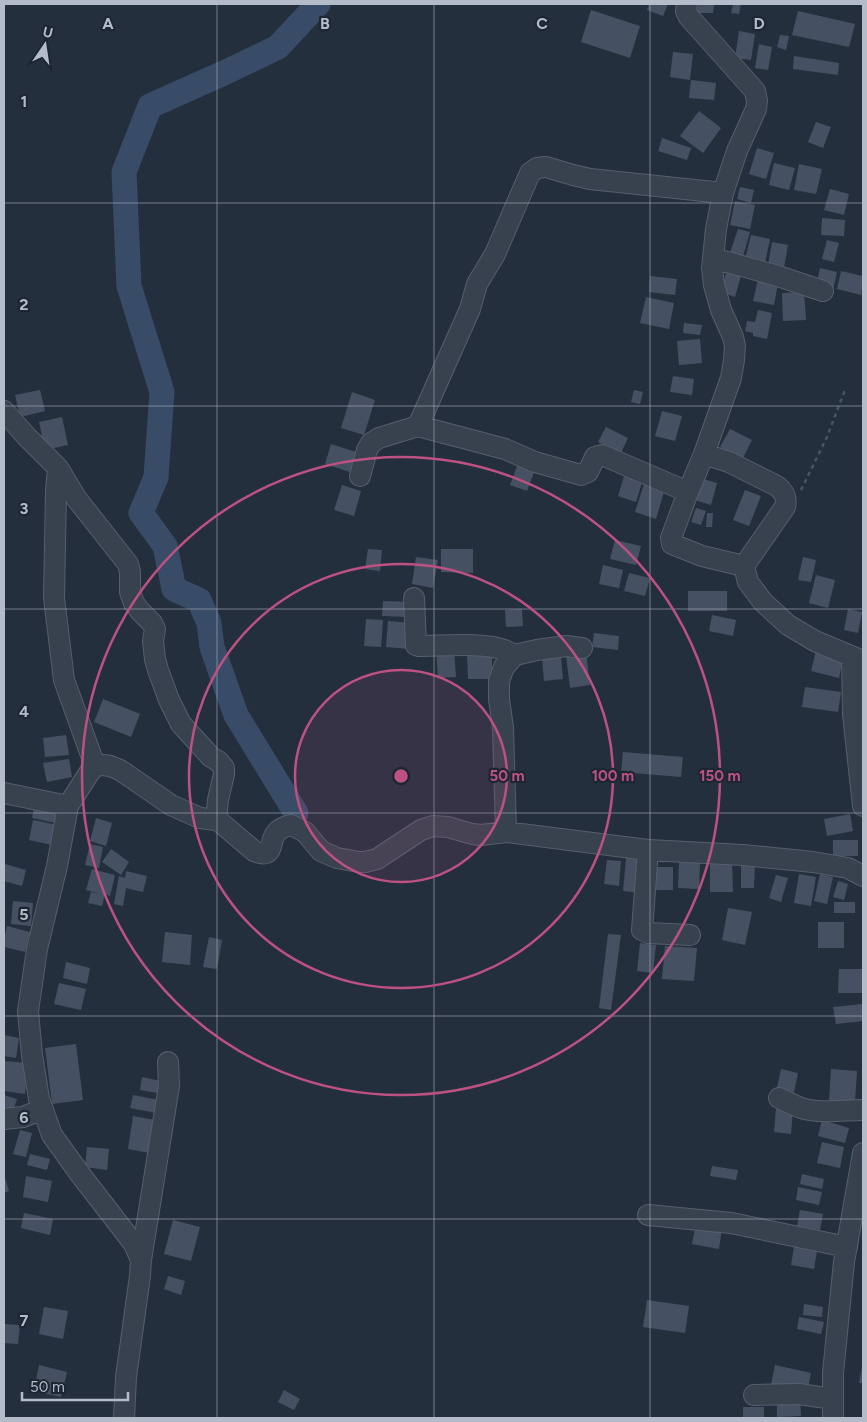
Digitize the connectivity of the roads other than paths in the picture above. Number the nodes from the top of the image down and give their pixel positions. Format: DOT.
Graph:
graph roads {
  1 [pos="687,4"];
  2 [pos="722,194"];
  3 [pos="713,258"];
  4 [pos="823,291"];
  5 [pos="4,411"];
  6 [pos="418,426"];
  7 [pos="704,454"];
  8 [pos="58,468"];
  9 [pos="360,476"];
  10 [pos="688,492"];
  11 [pos="744,566"];
  12 [pos="414,598"];
  13 [pos="582,648"];
  14 [pos="515,656"];
  15 [pos="857,659"];
  16 [pos="95,766"];
  17 [pos="4,793"];
  18 [pos="68,806"];
  19 [pos="863,806"];
  20 [pos="216,820"];
  21 [pos="506,832"];
  22 [pos="648,850"];
  23 [pos="863,876"];
  24 [pos="690,935"];
  25 [pos="168,1062"];
  26 [pos="779,1098"];
  27 [pos="43,1109"];
  28 [pos="863,1110"];
  29 [pos="4,1119"];
  30 [pos="863,1153"];
  31 [pos="648,1214"];
  32 [pos="847,1247"];
  33 [pos="141,1260"];
  34 [pos="754,1395"];
  35 [pos="833,1408"];
  36 [pos="124,1418"];
  1 -- 2 [label="street"];
  2 -- 3 [label="street"];
  2 -- 6 [label="street"];
  3 -- 4 [label="street"];
  3 -- 7 [label="street"];
  5 -- 8 [label="street"];
  6 -- 9 [label="street"];
  6 -- 10 [label="street"];
  7 -- 10 [label="street"];
  7 -- 11 [label="street"];
  8 -- 16 [label="street"];
  8 -- 20 [label="street"];
  10 -- 11 [label="street"];
  11 -- 15 [label="street"];
  12 -- 14 [label="street"];
  13 -- 14 [label="street"];
  14 -- 21 [label="street"];
  15 -- 19 [label="street"];
  16 -- 18 [label="street"];
  16 -- 20 [label="street"];
  17 -- 18 [label="street"];
  18 -- 27 [label="street"];
  20 -- 21 [label="street"];
  21 -- 22 [label="street"];
  22 -- 23 [label="street"];
  22 -- 24 [label="street"];
  25 -- 33 [label="street"];
  26 -- 28 [label="street"];
  27 -- 29 [label="street"];
  27 -- 33 [label="street"];
  30 -- 32 [label="street"];
  31 -- 32 [label="street"];
  32 -- 35 [label="street"];
  33 -- 36 [label="street"];
  34 -- 35 [label="street"];
}
